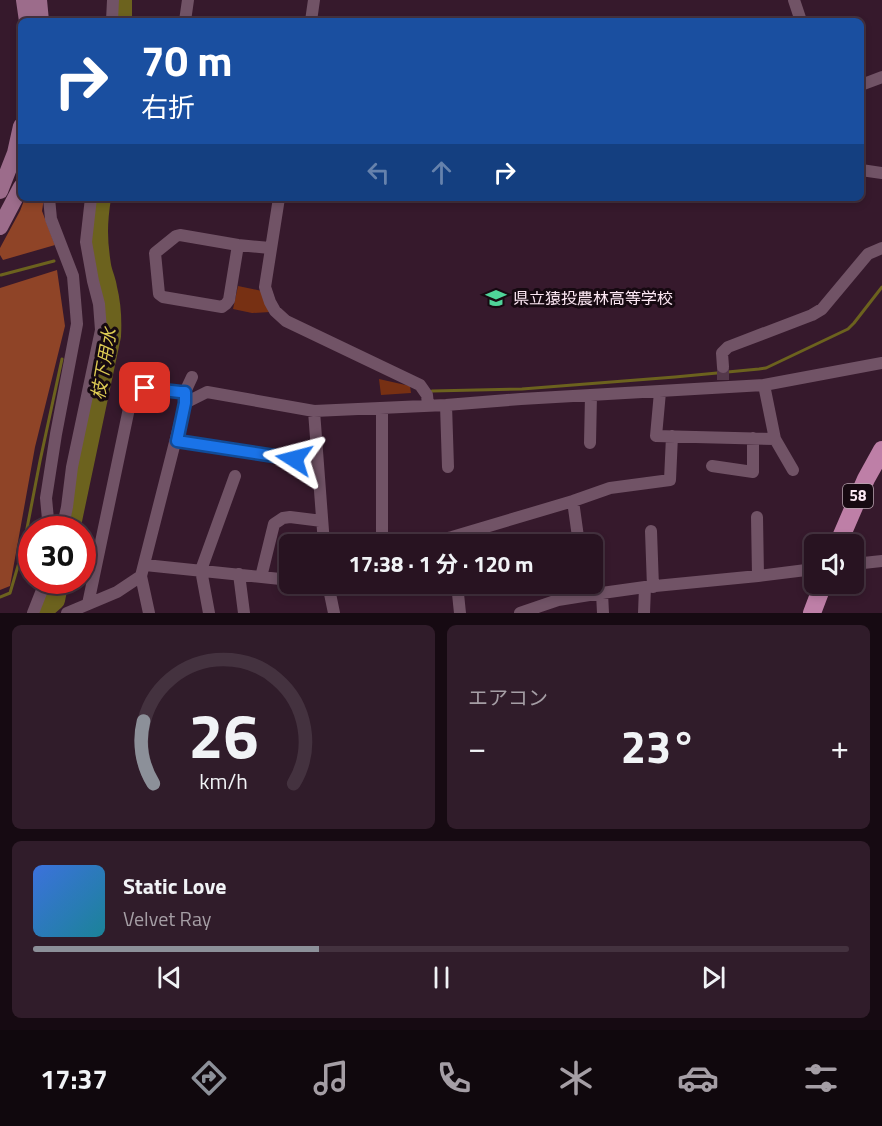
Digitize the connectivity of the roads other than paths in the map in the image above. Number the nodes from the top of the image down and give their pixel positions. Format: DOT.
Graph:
graph roads {
  1 [pos="24,0"];
  2 [pos="39,0"];
  3 [pos="113,0"];
  4 [pos="188,0"];
  5 [pos="314,0"];
  6 [pos="794,0"];
  7 [pos="27,18"];
  8 [pos="41,18"];
  9 [pos="112,18"];
  10 [pos="185,18"];
  11 [pos="311,18"];
  12 [pos="800,18"];
  13 [pos="882,77"];
  14 [pos="864,84"];
  15 [pos="18,140"];
  16 [pos="864,170"];
  17 [pos="882,173"];
  18 [pos="0,191"];
  19 [pos="18,194"];
  20 [pos="49,201"];
  21 [pos="91,201"];
  22 [pos="278,201"];
  23 [pos="0,227"];
  24 [pos="238,245"];
  25 [pos="270,248"];
  26 [pos="882,248"];
  27 [pos="882,363"];
  28 [pos="723,367"];
  29 [pos="192,377"];
  30 [pos="764,385"];
  31 [pos="660,392"];
  32 [pos="591,395"];
  33 [pos="185,397"];
  34 [pos="428,405"];
  35 [pos="446,405"];
  36 [pos="382,408"];
  37 [pos="314,411"];
  38 [pos="672,436"];
  39 [pos="753,438"];
  40 [pos="775,439"];
  41 [pos="177,441"];
  42 [pos="590,443"];
  43 [pos="882,450"];
  44 [pos="318,463"];
  45 [pos="448,466"];
  46 [pos="712,466"];
  47 [pos="793,470"];
  48 [pos="235,477"];
  49 [pos="573,501"];
  50 [pos="48,516"];
  51 [pos="65,516"];
  52 [pos="757,517"];
  53 [pos="322,521"];
  54 [pos="651,531"];
  55 [pos="323,534"];
  56 [pos="382,534"];
  57 [pos="473,534"];
  58 [pos="578,534"];
  59 [pos="842,534"];
  60 [pos="882,561"];
  61 [pos="864,563"];
  62 [pos="143,570"];
  63 [pos="201,570"];
  64 [pos="804,570"];
  65 [pos="239,574"];
  66 [pos="758,576"];
  67 [pos="261,577"];
  68 [pos="279,579"];
  69 [pos="649,587"];
  70 [pos="603,592"];
  71 [pos="40,594"];
  72 [pos="329,594"];
  73 [pos="458,594"];
  74 [pos="573,594"];
  75 [pos="602,594"];
  76 [pos="819,594"];
  77 [pos="88,604"];
  78 [pos="33,613"];
  79 [pos="67,613"];
  80 [pos="149,613"];
  81 [pos="209,613"];
  82 [pos="244,613"];
  83 [pos="334,613"];
  84 [pos="460,613"];
  85 [pos="520,613"];
  86 [pos="603,613"];
  87 [pos="644,613"];
  88 [pos="812,613"];
  1 -- 7 [label="street"];
  2 -- 8 [label="street"];
  3 -- 9 [label="street"];
  4 -- 10 [label="street"];
  5 -- 11 [label="street"];
  6 -- 12 [label="street"];
  13 -- 14 [label="street"];
  15 -- 18 [label="street"];
  16 -- 17 [label="street"];
  19 -- 23 [label="street"];
  20 -- 50 [label="street"];
  21 -- 51 [label="street"];
  22 -- 25 [label="street"];
  24 -- 24 [label="street"];
  24 -- 25 [label="street"];
  25 -- 34 [label="street"];
  26 -- 28 [label="street"];
  27 -- 30 [label="street"];
  29 -- 33 [label="street"];
  30 -- 31 [label="street"];
  30 -- 40 [label="street"];
  31 -- 32 [label="street"];
  31 -- 38 [label="street"];
  32 -- 35 [label="street"];
  32 -- 42 [label="street"];
  33 -- 37 [label="street"];
  33 -- 41 [label="street"];
  33 -- 77 [label="street"];
  34 -- 35 [label="street"];
  34 -- 36 [label="street"];
  35 -- 45 [label="street"];
  36 -- 37 [label="street"];
  36 -- 56 [label="street"];
  37 -- 44 [label="street"];
  38 -- 39 [label="street"];
  38 -- 49 [label="street"];
  39 -- 40 [label="street"];
  39 -- 46 [label="street"];
  40 -- 47 [label="street"];
  41 -- 44 [label="street"];
  41 -- 62 [label="street"];
  43 -- 59 [label="main road, 58"];
  44 -- 53 [label="street"];
  48 -- 63 [label="street"];
  49 -- 57 [label="street"];
  49 -- 58 [label="street"];
  52 -- 66 [label="street"];
  53 -- 55 [label="street"];
  53 -- 67 [label="street"];
  54 -- 69 [label="street"];
  60 -- 61 [label="street"];
  62 -- 63 [label="street"];
  62 -- 77 [label="street"];
  62 -- 80 [label="street"];
  63 -- 65 [label="street"];
  63 -- 81 [label="street"];
  64 -- 66 [label="street"];
  65 -- 67 [label="street"];
  65 -- 82 [label="street"];
  66 -- 69 [label="street"];
  67 -- 68 [label="street"];
  69 -- 70 [label="street"];
  69 -- 87 [label="street"];
  71 -- 78 [label="street"];
  72 -- 83 [label="street"];
  73 -- 84 [label="street"];
  74 -- 85 [label="street"];
  75 -- 86 [label="street"];
  76 -- 88 [label="main road"];
  77 -- 79 [label="street"];
}
